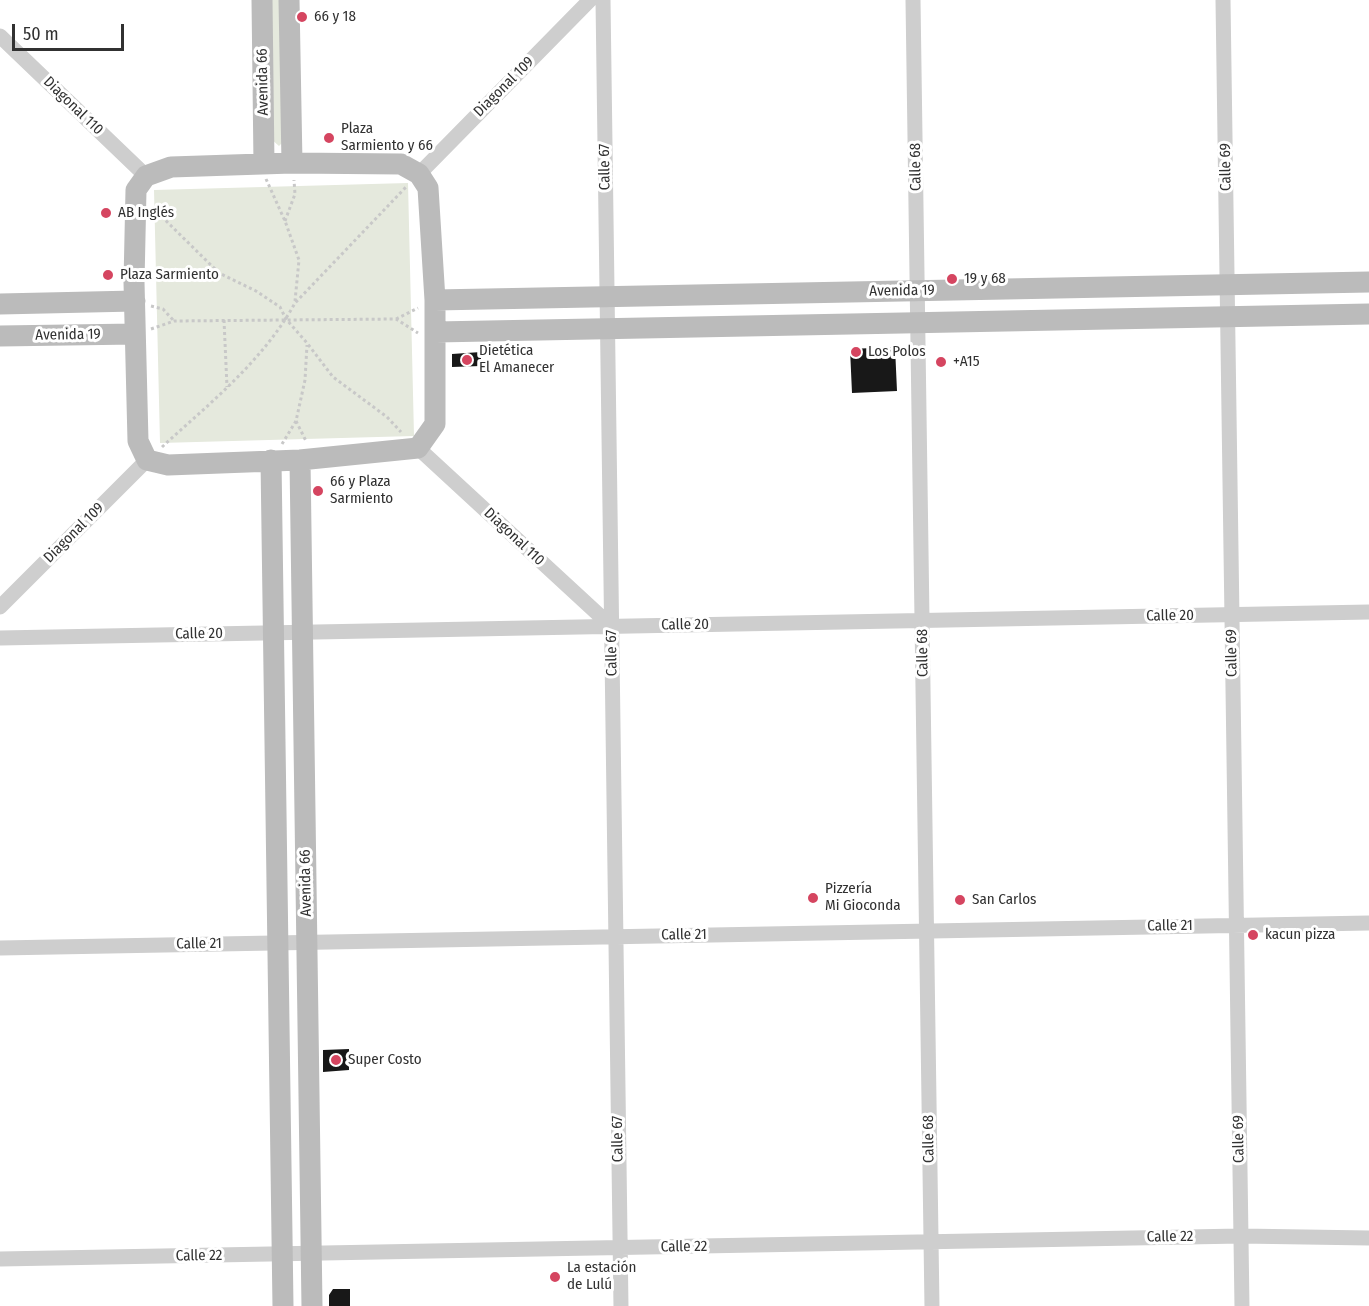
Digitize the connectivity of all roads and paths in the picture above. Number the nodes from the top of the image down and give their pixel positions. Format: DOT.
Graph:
graph roads {
  1 [pos="262,0"];
  2 [pos="290,0"];
  3 [pos="590,0"];
  4 [pos="603,0"];
  5 [pos="913,0"];
  6 [pos="1223,0"];
  7 [pos="0,36"];
  8 [pos="292,163"];
  9 [pos="264,164"];
  10 [pos="419,174"];
  11 [pos="141,183"];
  12 [pos="285,221"];
  13 [pos="1369,282"];
  14 [pos="1227,285"];
  15 [pos="918,291"];
  16 [pos="607,296"];
  17 [pos="435,300"];
  18 [pos="135,301"];
  19 [pos="295,303"];
  20 [pos="0,304"];
  21 [pos="1369,315"];
  22 [pos="1228,317"];
  23 [pos="286,319"];
  24 [pos="396,319"];
  25 [pos="224,320"];
  26 [pos="174,321"];
  27 [pos="918,323"];
  28 [pos="607,328"];
  29 [pos="436,332"];
  30 [pos="135,334"];
  31 [pos="0,336"];
  32 [pos="307,343"];
  33 [pos="227,387"];
  34 [pos="418,448"];
  35 [pos="147,460"];
  36 [pos="271,460"];
  37 [pos="300,460"];
  38 [pos="0,607"];
  39 [pos="1369,612"];
  40 [pos="1232,614"];
  41 [pos="922,620"];
  42 [pos="611,626"];
  43 [pos="273,632"];
  44 [pos="303,632"];
  45 [pos="0,638"];
  46 [pos="1369,922"];
  47 [pos="1236,925"];
  48 [pos="927,931"];
  49 [pos="616,936"];
  50 [pos="307,942"];
  51 [pos="278,943"];
  52 [pos="0,948"];
  53 [pos="1241,1236"];
  54 [pos="1369,1238"];
  55 [pos="931,1242"];
  56 [pos="620,1248"];
  57 [pos="311,1253"];
  58 [pos="282,1254"];
  59 [pos="0,1259"];
  60 [pos="283,1306"];
  61 [pos="312,1306"];
  62 [pos="621,1306"];
  63 [pos="932,1306"];
  64 [pos="1242,1306"];
  1 -- 9 [label="main road, Avenida 66"];
  2 -- 8 [label="main road, Avenida 66"];
  3 -- 10 [label="street, Diagonal 109"];
  4 -- 16 [label="street, Calle 67"];
  5 -- 15 [label="street, Calle 68"];
  6 -- 14 [label="street, Calle 69"];
  7 -- 11 [label="street, Diagonal 110"];
  8 -- 9 [label="main road"];
  8 -- 10 [label="main road"];
  8 -- 12 [label="path"];
  9 -- 11 [label="main road"];
  9 -- 12 [label="path"];
  10 -- 17 [label="main road"];
  10 -- 19 [label="path"];
  11 -- 18 [label="main road"];
  11 -- 23 [label="path"];
  12 -- 19 [label="path"];
  13 -- 14 [label="main road, Avenida 19"];
  14 -- 15 [label="main road, Avenida 19"];
  14 -- 22 [label="street, Calle 69"];
  15 -- 16 [label="main road, Avenida 19"];
  15 -- 27 [label="street, Calle 68"];
  16 -- 17 [label="main road, Avenida 19"];
  16 -- 28 [label="street, Calle 67"];
  17 -- 24 [label="path"];
  17 -- 29 [label="main road"];
  18 -- 20 [label="main road"];
  18 -- 26 [label="path"];
  18 -- 30 [label="main road"];
  19 -- 23 [label="path"];
  21 -- 22 [label="main road"];
  22 -- 27 [label="main road"];
  22 -- 40 [label="street, Calle 69"];
  23 -- 24 [label="path"];
  23 -- 25 [label="path"];
  23 -- 32 [label="path"];
  23 -- 33 [label="path"];
  24 -- 29 [label="path"];
  25 -- 26 [label="path"];
  25 -- 33 [label="path"];
  26 -- 30 [label="path"];
  27 -- 28 [label="main road"];
  27 -- 41 [label="street, Calle 68"];
  28 -- 29 [label="main road"];
  28 -- 42 [label="street, Calle 67"];
  29 -- 34 [label="main road"];
  30 -- 31 [label="main road, Avenida 19"];
  30 -- 35 [label="main road"];
  32 -- 34 [label="path"];
  32 -- 36 [label="path"];
  33 -- 35 [label="path"];
  34 -- 37 [label="main road"];
  34 -- 42 [label="street, Diagonal 110"];
  35 -- 36 [label="main road"];
  35 -- 38 [label="street, Diagonal 109"];
  36 -- 37 [label="main road"];
  36 -- 43 [label="main road, Avenida 66"];
  37 -- 44 [label="main road, Avenida 66"];
  39 -- 40 [label="street, Calle 20"];
  40 -- 41 [label="street, Calle 20"];
  40 -- 47 [label="street, Calle 69"];
  41 -- 42 [label="street, Calle 20"];
  41 -- 48 [label="street, Calle 68"];
  42 -- 44 [label="street, Calle 20"];
  42 -- 49 [label="street, Calle 67"];
  43 -- 44 [label="street, Calle 20"];
  43 -- 45 [label="street, Calle 20"];
  43 -- 51 [label="main road, Avenida 66"];
  44 -- 50 [label="main road, Avenida 66"];
  46 -- 47 [label="street, Calle 21"];
  47 -- 48 [label="street, Calle 21"];
  47 -- 53 [label="street, Calle 69"];
  48 -- 49 [label="street, Calle 21"];
  48 -- 55 [label="street, Calle 68"];
  49 -- 50 [label="street, Calle 21"];
  49 -- 56 [label="street, Calle 67"];
  50 -- 51 [label="street, Calle 21"];
  50 -- 57 [label="main road, Avenida 66"];
  51 -- 52 [label="street, Calle 21"];
  51 -- 58 [label="main road, Avenida 66"];
  53 -- 54 [label="street, Calle 22"];
  53 -- 55 [label="street, Calle 22"];
  53 -- 64 [label="street, Calle 69"];
  55 -- 56 [label="street, Calle 22"];
  55 -- 63 [label="street, Calle 68"];
  56 -- 57 [label="street, Calle 22"];
  56 -- 62 [label="street, Calle 67"];
  57 -- 58 [label="street, Calle 22"];
  57 -- 61 [label="main road, Avenida 66"];
  58 -- 59 [label="street, Calle 22"];
  58 -- 60 [label="main road, Avenida 66"];
}
